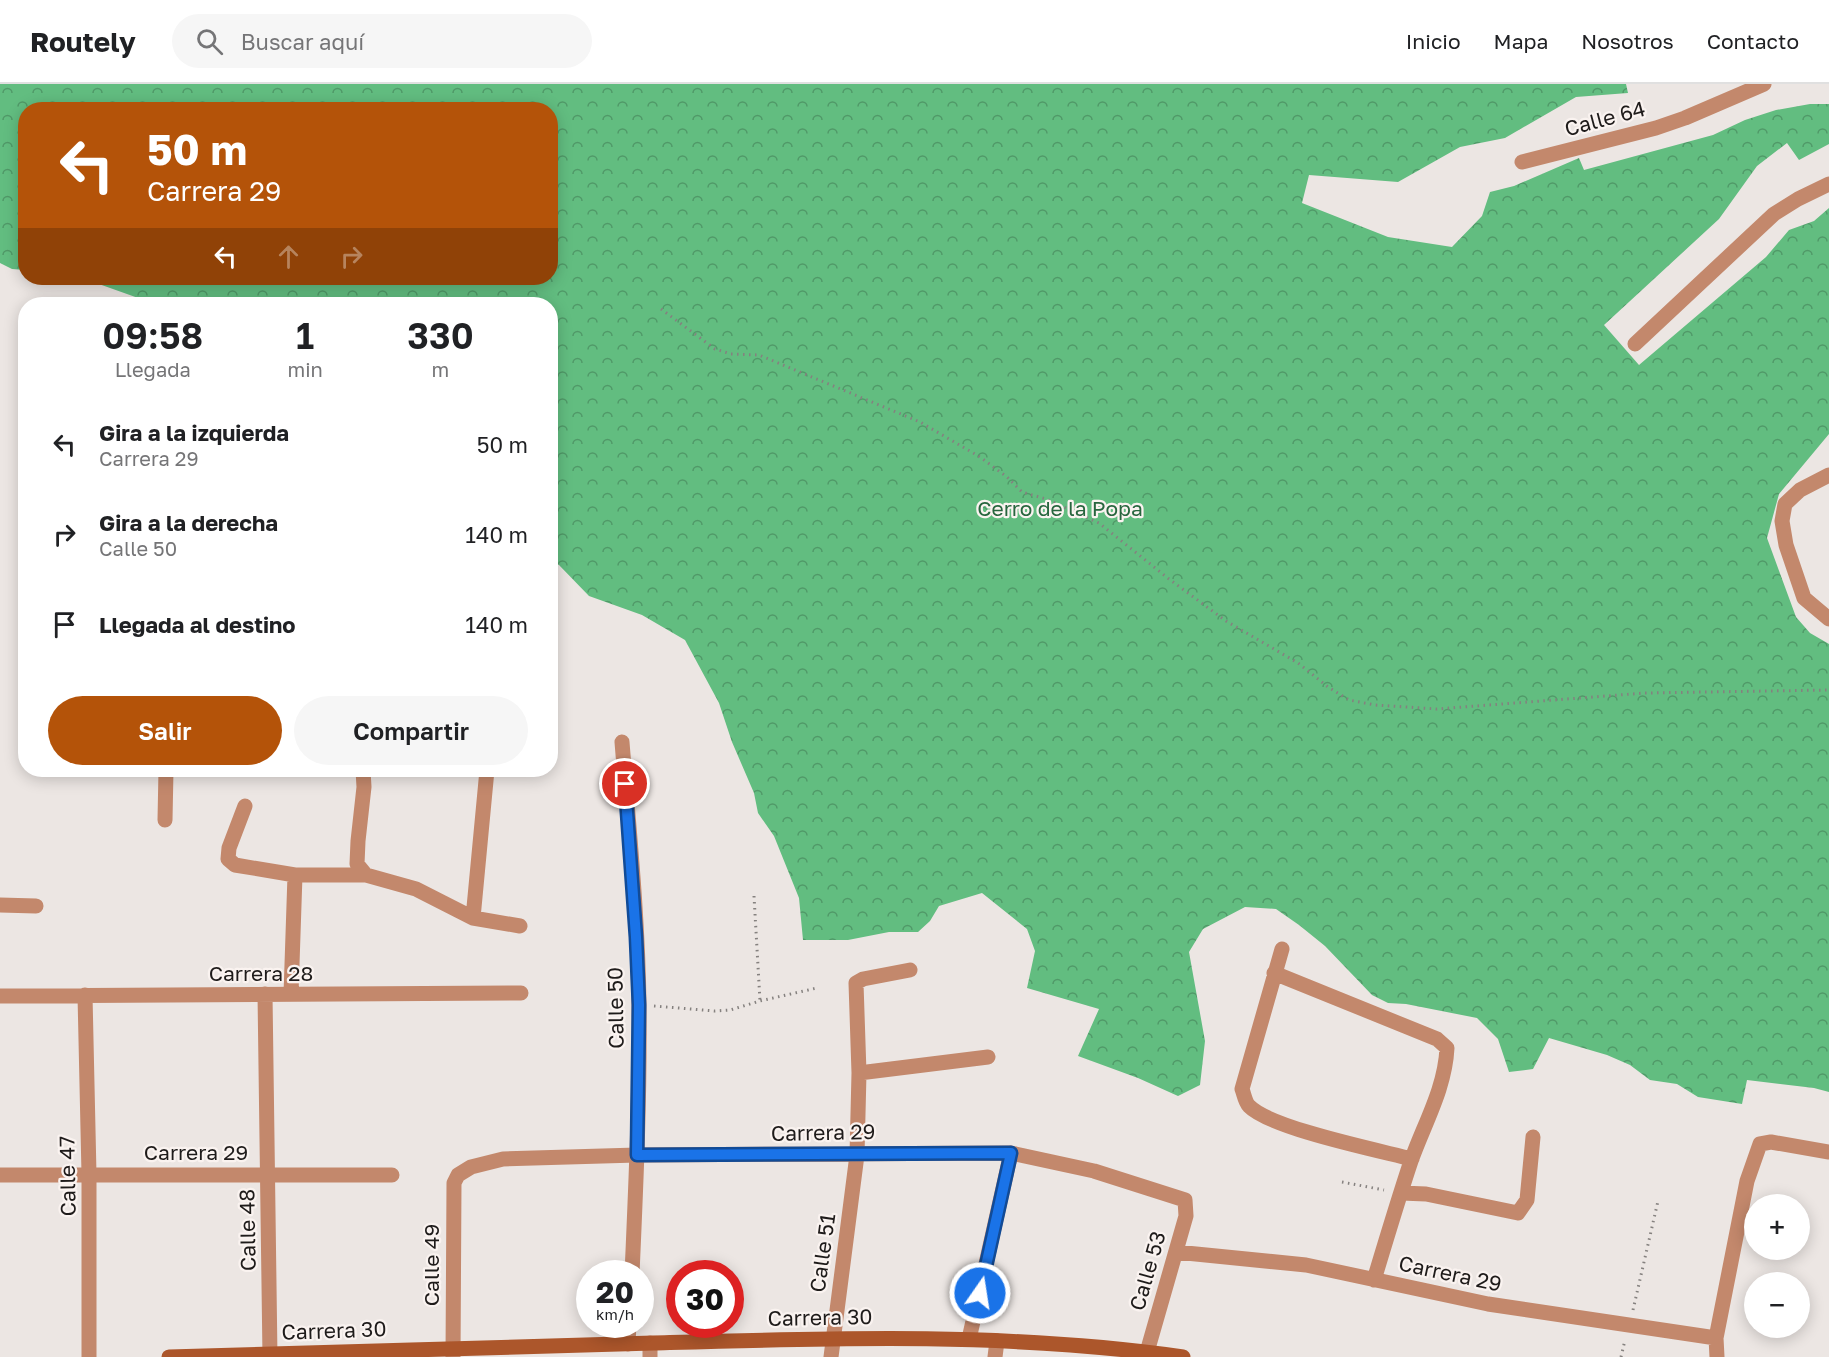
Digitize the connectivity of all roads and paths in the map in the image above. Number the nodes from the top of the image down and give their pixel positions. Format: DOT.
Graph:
graph roads {
  1 [pos="1764,84"];
  2 [pos="1522,162"];
  3 [pos="1829,184"];
  4 [pos="661,309"];
  5 [pos="1635,344"];
  6 [pos="1829,475"];
  7 [pos="1829,619"];
  8 [pos="1829,690"];
  9 [pos="622,742"];
  10 [pos="166,777"];
  11 [pos="363,777"];
  12 [pos="486,777"];
  13 [pos="245,806"];
  14 [pos="165,820"];
  15 [pos="295,875"];
  16 [pos="366,875"];
  17 [pos="754,896"];
  18 [pos="0,905"];
  19 [pos="36,906"];
  20 [pos="473,918"];
  21 [pos="520,926"];
  22 [pos="1282,949"];
  23 [pos="910,970"];
  24 [pos="1274,973"];
  25 [pos="817,988"];
  26 [pos="521,993"];
  27 [pos="265,994"];
  28 [pos="291,994"];
  29 [pos="85,995"];
  30 [pos="0,996"];
  31 [pos="760,1001"];
  32 [pos="639,1005"];
  33 [pos="988,1057"];
  34 [pos="859,1072"];
  35 [pos="1533,1137"];
  36 [pos="1829,1152"];
  37 [pos="1011,1153"];
  38 [pos="637,1155"];
  39 [pos="857,1155"];
  40 [pos="1412,1159"];
  41 [pos="89,1174"];
  42 [pos="268,1174"];
  43 [pos="0,1175"];
  44 [pos="392,1175"];
  45 [pos="458,1175"];
  46 [pos="1342,1182"];
  47 [pos="1401,1193"];
  48 [pos="1185,1200"];
  49 [pos="1658,1201"];
  50 [pos="1176,1252"];
  51 [pos="633,1260"];
  52 [pos="1374,1280"];
  53 [pos="1629,1326"];
  54 [pos="628,1338"];
  55 [pos="832,1338"];
  56 [pos="1716,1338"];
  57 [pos="969,1339"];
  58 [pos="997,1341"];
  59 [pos="628,1344"];
  60 [pos="650,1350"];
  61 [pos="1147,1352"];
  62 [pos="453,1353"];
  63 [pos="1125,1353"];
  64 [pos="270,1356"];
  65 [pos="89,1357"];
  66 [pos="169,1357"];
  67 [pos="831,1357"];
  68 [pos="995,1357"];
  69 [pos="1183,1357"];
  70 [pos="1621,1357"];
  71 [pos="1717,1357"];
  1 -- 2 [label="street, Calle 64"];
  3 -- 5 [label="street"];
  4 -- 8 [label="path"];
  6 -- 7 [label="street"];
  9 -- 32 [label="street, Calle 50"];
  10 -- 14 [label="street"];
  11 -- 16 [label="street"];
  12 -- 20 [label="street"];
  13 -- 15 [label="street"];
  15 -- 16 [label="street"];
  15 -- 28 [label="street"];
  16 -- 20 [label="street"];
  17 -- 31 [label="path"];
  18 -- 19 [label="street"];
  20 -- 21 [label="street"];
  22 -- 24 [label="street"];
  23 -- 34 [label="street, Calle 51"];
  24 -- 40 [label="street"];
  24 -- 40 [label="street"];
  25 -- 31 [label="path"];
  26 -- 28 [label="street, Carrera 28"];
  27 -- 28 [label="street, Carrera 28"];
  27 -- 29 [label="street, Carrera 28"];
  27 -- 42 [label="street, Calle 48"];
  29 -- 30 [label="street, Carrera 28"];
  29 -- 41 [label="street, Calle 47"];
  31 -- 32 [label="path"];
  32 -- 38 [label="street, Calle 50"];
  33 -- 34 [label="street"];
  34 -- 39 [label="street, Calle 51"];
  35 -- 47 [label="street"];
  36 -- 56 [label="street"];
  37 -- 39 [label="street, Carrera 29"];
  37 -- 48 [label="street, Carrera 29"];
  37 -- 57 [label="street"];
  38 -- 39 [label="street, Carrera 29"];
  38 -- 45 [label="street, Carrera 29"];
  38 -- 51 [label="street, Calle 50"];
  39 -- 55 [label="street, Calle 51"];
  40 -- 47 [label="street"];
  41 -- 42 [label="street, Carrera 29"];
  41 -- 43 [label="street, Carrera 29"];
  41 -- 65 [label="street, Calle 47"];
  42 -- 44 [label="street, Carrera 29"];
  42 -- 64 [label="street, Calle 48"];
  45 -- 62 [label="street, Calle 49"];
  46 -- 47 [label="path"];
  47 -- 52 [label="street"];
  48 -- 50 [label="street, Calle 53"];
  49 -- 53 [label="path"];
  50 -- 52 [label="street, Carrera 29"];
  50 -- 61 [label="street, Calle 53"];
  52 -- 53 [label="street, Carrera 29"];
  53 -- 56 [label="street, Carrera 29"];
  53 -- 70 [label="path"];
  54 -- 59 [label="street"];
  55 -- 57 [label="street, Carrera 30"];
  55 -- 60 [label="street, Carrera 30"];
  55 -- 67 [label="street, Calle 51"];
  56 -- 71 [label="street"];
  57 -- 58 [label="street, Carrera 30"];
  58 -- 63 [label="street, Carrera 30"];
  58 -- 68 [label="street"];
  59 -- 60 [label="street, Carrera 30"];
  59 -- 62 [label="street, Carrera 30"];
  61 -- 63 [label="street, Carrera 30"];
  61 -- 69 [label="street, Carrera 30"];
  62 -- 64 [label="street, Carrera 30"];
  64 -- 66 [label="street, Carrera 30"];
}
